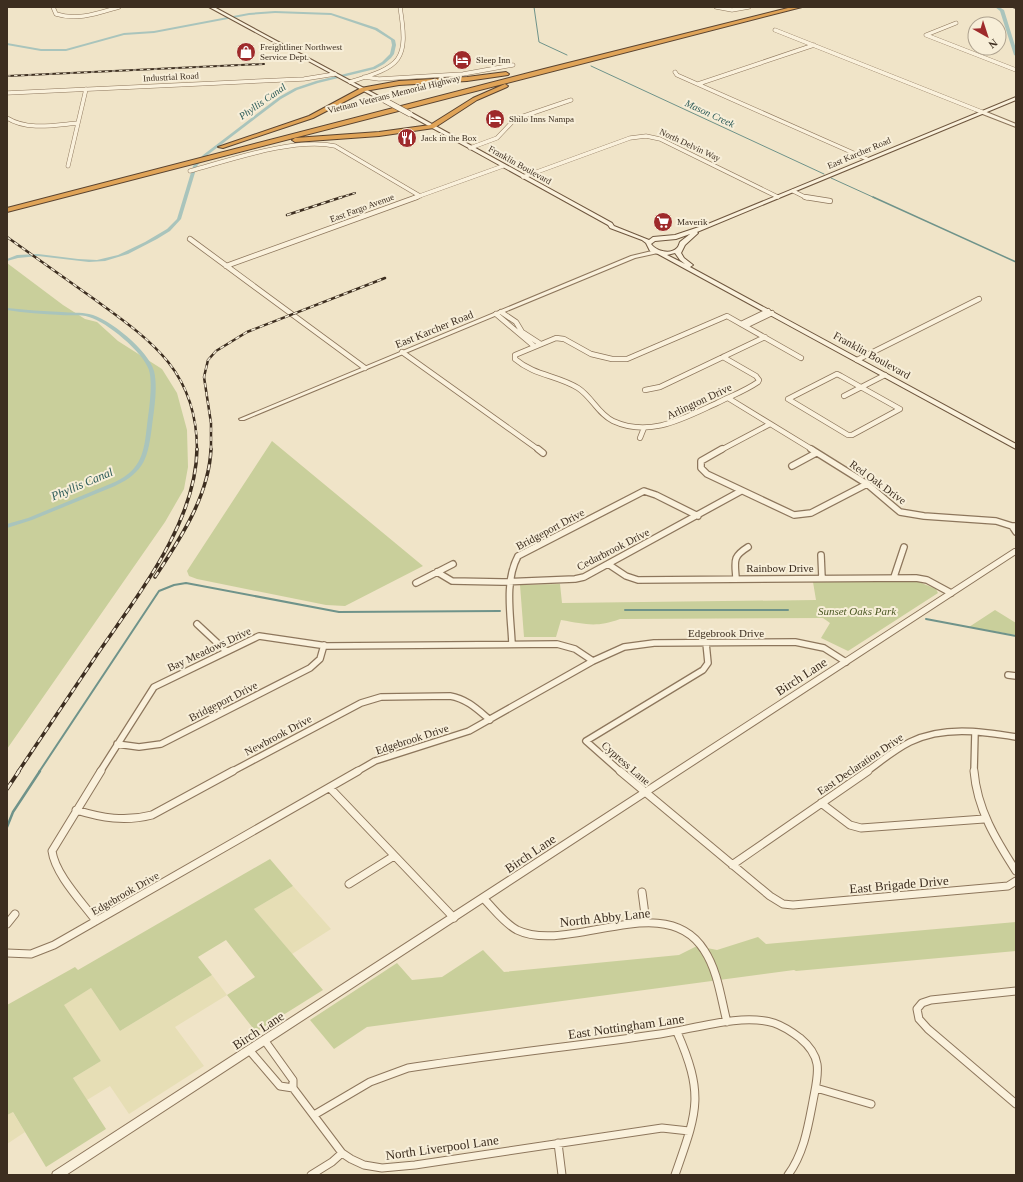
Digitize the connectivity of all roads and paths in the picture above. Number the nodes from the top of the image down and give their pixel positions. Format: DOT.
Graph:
graph roads {
  1 [pos="53,7"];
  2 [pos="119,7"];
  3 [pos="212,7"];
  4 [pos="400,7"];
  5 [pos="716,7"];
  6 [pos="749,7"];
  7 [pos="786,7"];
  8 [pos="799,7"];
  9 [pos="956,23"];
  10 [pos="775,30"];
  11 [pos="814,45"];
  12 [pos="584,56"];
  13 [pos="513,65"];
  14 [pos="546,70"];
  15 [pos="1016,70"];
  16 [pos="675,72"];
  17 [pos="338,76"];
  18 [pos="364,77"];
  19 [pos="350,82"];
  20 [pos="698,84"];
  21 [pos="86,89"];
  22 [pos="363,89"];
  23 [pos="7,93"];
  24 [pos="1016,98"];
  25 [pos="571,100"];
  26 [pos="982,112"];
  27 [pos="7,118"];
  28 [pos="9,122"];
  29 [pos="78,123"];
  30 [pos="1016,126"];
  31 [pos="432,127"];
  32 [pos="221,146"];
  33 [pos="470,148"];
  34 [pos="211,157"];
  35 [pos="867,159"];
  36 [pos="68,166"];
  37 [pos="503,166"];
  38 [pos="190,171"];
  39 [pos="523,177"];
  40 [pos="793,190"];
  41 [pos="420,196"];
  42 [pos="778,196"];
  43 [pos="830,200"];
  44 [pos="7,204"];
  45 [pos="7,210"];
  46 [pos="610,224"];
  47 [pos="710,225"];
  48 [pos="659,237"];
  49 [pos="670,237"];
  50 [pos="190,239"];
  51 [pos="649,245"];
  52 [pos="679,247"];
  53 [pos="657,252"];
  54 [pos="633,257"];
  55 [pos="226,266"];
  56 [pos="717,283"];
  57 [pos="979,299"];
  58 [pos="770,312"];
  59 [pos="499,313"];
  60 [pos="743,325"];
  61 [pos="765,337"];
  62 [pos="539,343"];
  63 [pos="534,346"];
  64 [pos="402,352"];
  65 [pos="723,357"];
  66 [pos="801,358"];
  67 [pos="857,360"];
  68 [pos="365,368"];
  69 [pos="885,375"];
  70 [pos="862,387"];
  71 [pos="645,390"];
  72 [pos="844,396"];
  73 [pos="728,398"];
  74 [pos="242,419"];
  75 [pos="770,424"];
  76 [pos="644,428"];
  77 [pos="640,438"];
  78 [pos="1016,446"];
  79 [pos="543,453"];
  80 [pos="816,453"];
  81 [pos="792,466"];
  82 [pos="867,484"];
  83 [pos="741,491"];
  84 [pos="698,516"];
  85 [pos="1014,526"];
  86 [pos="1016,532"];
  87 [pos="748,547"];
  88 [pos="904,547"];
  89 [pos="1016,551"];
  90 [pos="820,555"];
  91 [pos="453,564"];
  92 [pos="608,564"];
  93 [pos="437,572"];
  94 [pos="894,577"];
  95 [pos="736,578"];
  96 [pos="822,578"];
  97 [pos="510,582"];
  98 [pos="416,583"];
  99 [pos="951,593"];
  100 [pos="197,624"];
  101 [pos="706,643"];
  102 [pos="512,644"];
  103 [pos="324,645"];
  104 [pos="226,651"];
  105 [pos="593,661"];
  106 [pos="846,662"];
  107 [pos="1008,675"];
  108 [pos="1016,676"];
  109 [pos="490,720"];
  110 [pos="974,732"];
  111 [pos="1016,737"];
  112 [pos="117,744"];
  113 [pos="330,788"];
  114 [pos="644,792"];
  115 [pos="821,803"];
  116 [pos="76,810"];
  117 [pos="984,819"];
  118 [pos="394,856"];
  119 [pos="732,865"];
  120 [pos="1016,871"];
  121 [pos="1016,880"];
  122 [pos="349,884"];
  123 [pos="642,892"];
  124 [pos="484,899"];
  125 [pos="783,904"];
  126 [pos="15,914"];
  127 [pos="454,918"];
  128 [pos="96,921"];
  129 [pos="646,922"];
  130 [pos="7,924"];
  131 [pos="7,953"];
  132 [pos="1016,991"];
  133 [pos="727,1022"];
  134 [pos="677,1032"];
  135 [pos="265,1040"];
  136 [pos="250,1051"];
  137 [pos="293,1088"];
  138 [pos="816,1088"];
  139 [pos="871,1104"];
  140 [pos="1016,1104"];
  141 [pos="314,1115"];
  142 [pos="689,1131"];
  143 [pos="558,1143"];
  144 [pos="342,1153"];
  145 [pos="57,1175"];
  146 [pos="311,1175"];
  147 [pos="562,1175"];
  148 [pos="675,1175"];
  149 [pos="788,1175"];
  1 -- 2 [label="street"];
  3 -- 17 [label="main road, Franklin Boulevard"];
  4 -- 18 [label="street"];
  5 -- 6 [label="street"];
  7 -- 12 [label="highway, Vietnam Veterans Memorial Highway"];
  8 -- 14 [label="highway, Vietnam Veterans Memorial Highway"];
  9 -- 15 [label="street"];
  10 -- 11 [label="street"];
  11 -- 20 [label="street"];
  11 -- 26 [label="street"];
  12 -- 22 [label="highway"];
  12 -- 32 [label="highway, Vietnam Veterans Memorial Highway"];
  13 -- 18 [label="street"];
  14 -- 31 [label="highway"];
  14 -- 34 [label="highway, Vietnam Veterans Memorial Highway"];
  16 -- 20 [label="street"];
  17 -- 19 [label="main road, Franklin Boulevard"];
  17 -- 21 [label="street, Industrial Road"];
  18 -- 19 [label="street"];
  19 -- 22 [label="main road, Franklin Boulevard"];
  20 -- 35 [label="street"];
  21 -- 23 [label="street, Industrial Road"];
  21 -- 29 [label="street"];
  22 -- 31 [label="main road, Franklin Boulevard, bridge"];
  22 -- 32 [label="highway"];
  24 -- 26 [label="main road, East Karcher Road"];
  25 -- 33 [label="street"];
  26 -- 30 [label="street"];
  26 -- 35 [label="main road, East Karcher Road"];
  27 -- 28 [label="street"];
  28 -- 29 [label="street"];
  29 -- 36 [label="street"];
  31 -- 33 [label="main road, Franklin Boulevard"];
  31 -- 34 [label="highway"];
  32 -- 44 [label="highway, Vietnam Veterans Memorial Highway"];
  33 -- 37 [label="main road, Franklin Boulevard"];
  34 -- 45 [label="highway"];
  35 -- 40 [label="main road, East Karcher Road"];
  37 -- 39 [label="main road, Franklin Boulevard"];
  37 -- 41 [label="street, East Fargo Avenue"];
  38 -- 41 [label="street"];
  39 -- 42 [label="street, North Delvin Way"];
  39 -- 46 [label="main road, Franklin Boulevard"];
  40 -- 42 [label="main road, East Karcher Road"];
  40 -- 43 [label="street"];
  41 -- 55 [label="street, East Fargo Avenue"];
  42 -- 47 [label="main road, East Karcher Road"];
  46 -- 48 [label="main road, Franklin Boulevard"];
  46 -- 51 [label="main road, Franklin Boulevard"];
  47 -- 49 [label="main road"];
  47 -- 52 [label="main road"];
  48 -- 49 [label="main road, Franklin Boulevard"];
  48 -- 51 [label="main road"];
  49 -- 52 [label="main road, Franklin Boulevard"];
  50 -- 55 [label="street"];
  51 -- 53 [label="main road, Franklin Boulevard"];
  51 -- 54 [label="street"];
  52 -- 53 [label="main road"];
  52 -- 56 [label="main road, Franklin Boulevard"];
  53 -- 54 [label="street"];
  53 -- 56 [label="main road, Franklin Boulevard"];
  54 -- 59 [label="street, East Karcher Road"];
  55 -- 68 [label="street"];
  56 -- 58 [label="main road, Franklin Boulevard"];
  57 -- 67 [label="street"];
  58 -- 60 [label="street"];
  58 -- 67 [label="main road, Franklin Boulevard"];
  59 -- 62 [label="street"];
  59 -- 63 [label="street"];
  59 -- 64 [label="street, East Karcher Road"];
  60 -- 61 [label="street, Arlington Drive"];
  60 -- 62 [label="street, Arlington Drive"];
  61 -- 65 [label="street"];
  61 -- 66 [label="street, Arlington Drive"];
  62 -- 63 [label="street, Arlington Drive"];
  63 -- 76 [label="street, Arlington Drive"];
  64 -- 68 [label="street, East Karcher Road"];
  64 -- 79 [label="street"];
  65 -- 71 [label="street"];
  65 -- 73 [label="street, Arlington Drive"];
  67 -- 69 [label="main road, Franklin Boulevard"];
  68 -- 74 [label="street, East Karcher Road"];
  69 -- 70 [label="street"];
  69 -- 78 [label="main road, Franklin Boulevard"];
  70 -- 70 [label="street"];
  70 -- 72 [label="street"];
  73 -- 75 [label="street, Red Oak Drive"];
  73 -- 76 [label="street, Arlington Drive"];
  75 -- 80 [label="street, Red Oak Drive"];
  75 -- 83 [label="street"];
  76 -- 77 [label="street"];
  80 -- 81 [label="street"];
  80 -- 82 [label="street, Red Oak Drive"];
  82 -- 83 [label="street"];
  82 -- 85 [label="street, Red Oak Drive"];
  83 -- 84 [label="street, Cedarbrook Drive"];
  84 -- 92 [label="street, Cedarbrook Drive"];
  84 -- 97 [label="street, Bridgeport Drive"];
  85 -- 86 [label="street, Red Oak Drive"];
  87 -- 95 [label="street"];
  88 -- 94 [label="street"];
  89 -- 99 [label="street, Birch Lane"];
  90 -- 96 [label="street"];
  91 -- 93 [label="street"];
  92 -- 95 [label="street, Rainbow Drive"];
  92 -- 97 [label="street, Cedarbrook Drive"];
  93 -- 97 [label="street, Cedarbrook Drive"];
  93 -- 98 [label="street"];
  94 -- 96 [label="street, Rainbow Drive"];
  94 -- 99 [label="street, Rainbow Drive"];
  95 -- 96 [label="street, Rainbow Drive"];
  97 -- 102 [label="street, Bridgeport Drive"];
  99 -- 106 [label="street, Birch Lane"];
  100 -- 104 [label="street"];
  101 -- 105 [label="street, Edgebrook Drive"];
  101 -- 106 [label="street, Edgebrook Drive"];
  101 -- 114 [label="street, Cypress Lane"];
  102 -- 103 [label="street, Bay Meadows Drive"];
  102 -- 105 [label="street, Bay Meadows Drive"];
  103 -- 104 [label="street, Bay Meadows Drive"];
  103 -- 112 [label="street, Bridgeport Drive"];
  104 -- 112 [label="street, Bay Meadows Drive"];
  105 -- 109 [label="street, Edgebrook Drive"];
  106 -- 114 [label="street, Birch Lane"];
  107 -- 108 [label="street"];
  109 -- 113 [label="street, Edgebrook Drive"];
  109 -- 116 [label="street, Newbrook Drive"];
  110 -- 111 [label="street, East Declaration Drive"];
  110 -- 115 [label="street, East Declaration Drive"];
  110 -- 117 [label="street"];
  112 -- 116 [label="street, Bay Meadows Drive"];
  113 -- 118 [label="street"];
  113 -- 128 [label="street, Edgebrook Drive"];
  114 -- 119 [label="street, Cypress Lane"];
  114 -- 124 [label="street, Birch Lane"];
  115 -- 117 [label="street"];
  115 -- 119 [label="street, East Declaration Drive"];
  116 -- 128 [label="street, Bay Meadows Drive"];
  117 -- 120 [label="street"];
  118 -- 122 [label="street"];
  118 -- 127 [label="street"];
  119 -- 125 [label="street, Cypress Lane"];
  121 -- 125 [label="street, East Brigade Drive"];
  123 -- 129 [label="street"];
  124 -- 127 [label="street, Birch Lane"];
  124 -- 129 [label="street, North Abby Lane"];
  126 -- 130 [label="street"];
  127 -- 135 [label="street, Birch Lane"];
  128 -- 131 [label="street, Edgebrook Drive"];
  129 -- 133 [label="street, North Abby Lane"];
  132 -- 140 [label="street"];
  133 -- 134 [label="street, East Nottingham Lane"];
  133 -- 138 [label="street, East Nottingham Lane"];
  134 -- 141 [label="street, East Nottingham Lane"];
  134 -- 142 [label="street"];
  135 -- 136 [label="street, Birch Lane"];
  135 -- 137 [label="street, North Liverpool Lane"];
  136 -- 137 [label="street, North Liverpool Lane"];
  136 -- 145 [label="street, Birch Lane"];
  137 -- 141 [label="street, North Liverpool Lane"];
  138 -- 139 [label="street"];
  138 -- 149 [label="street, East Nottingham Lane"];
  141 -- 144 [label="street, North Liverpool Lane"];
  142 -- 143 [label="street, North Liverpool Lane"];
  142 -- 148 [label="street"];
  143 -- 144 [label="street, North Liverpool Lane"];
  143 -- 147 [label="street"];
  144 -- 146 [label="street"];
}
